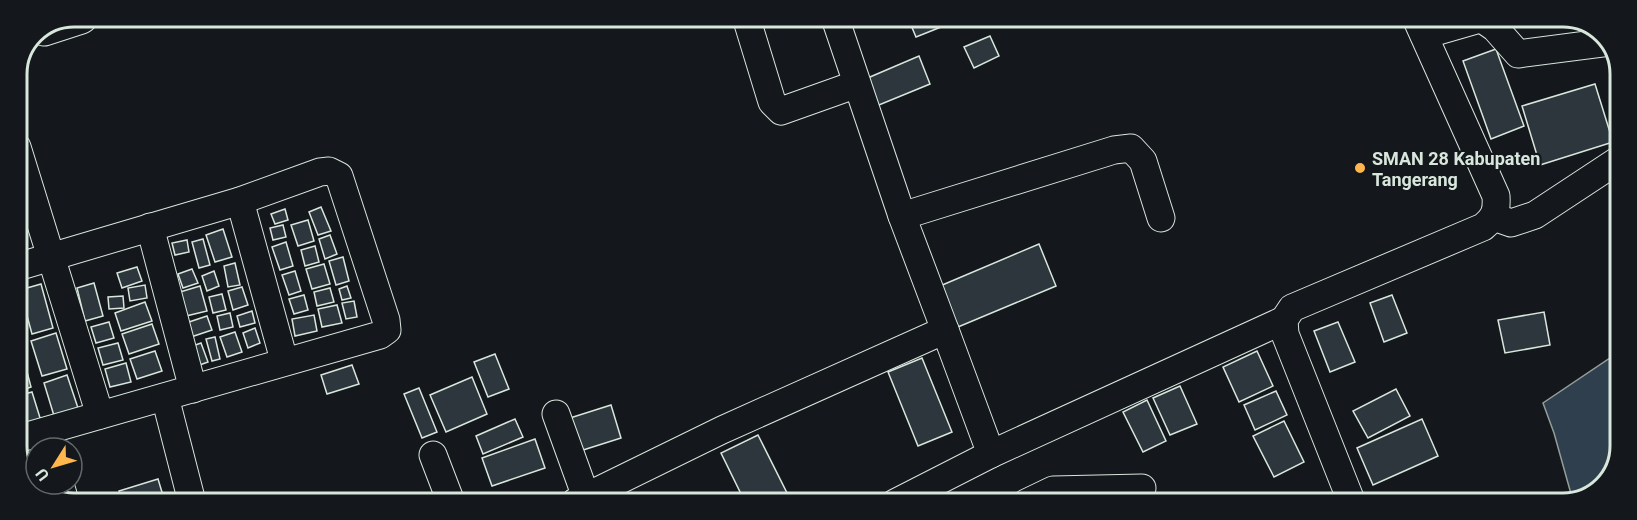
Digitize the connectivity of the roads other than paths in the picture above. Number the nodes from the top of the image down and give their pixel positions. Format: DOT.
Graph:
graph roads {
  1 [pos="749,27"];
  2 [pos="838,27"];
  3 [pos="1420,27"];
  4 [pos="1494,27"];
  5 [pos="1598,44"];
  6 [pos="857,84"];
  7 [pos="1610,166"];
  8 [pos="27,183"];
  9 [pos="240,201"];
  10 [pos="902,216"];
  11 [pos="1494,217"];
  12 [pos="1161,218"];
  13 [pos="150,227"];
  14 [pos="50,258"];
  15 [pos="27,264"];
  16 [pos="1284,320"];
  17 [pos="945,330"];
  18 [pos="284,360"];
  19 [pos="193,389"];
  20 [pos="165,397"];
  21 [pos="556,414"];
  22 [pos="100,415"];
  23 [pos="54,436"];
  24 [pos="991,454"];
  25 [pos="433,455"];
  26 [pos="1142,488"];
  27 [pos="190,493"];
  28 [pos="448,493"];
  29 [pos="578,493"];
  30 [pos="592,493"];
  31 [pos="915,493"];
  32 [pos="1047,493"];
  33 [pos="1348,493"];
  1 -- 6 [label="street"];
  2 -- 6 [label="street"];
  3 -- 11 [label="street"];
  4 -- 5 [label="street"];
  6 -- 10 [label="street"];
  7 -- 11 [label="street"];
  8 -- 14 [label="street"];
  9 -- 13 [label="street"];
  9 -- 18 [label="street"];
  9 -- 18 [label="street"];
  10 -- 12 [label="street"];
  10 -- 17 [label="street"];
  11 -- 16 [label="street"];
  13 -- 14 [label="street"];
  13 -- 19 [label="street"];
  14 -- 15 [label="street"];
  14 -- 22 [label="street"];
  16 -- 24 [label="street"];
  16 -- 33 [label="street"];
  17 -- 24 [label="street"];
  17 -- 30 [label="street"];
  18 -- 19 [label="street"];
  19 -- 20 [label="street"];
  20 -- 22 [label="street"];
  20 -- 27 [label="street"];
  21 -- 29 [label="street"];
  22 -- 23 [label="street"];
  24 -- 31 [label="street"];
  25 -- 28 [label="street"];
  26 -- 32 [label="street"];
}
